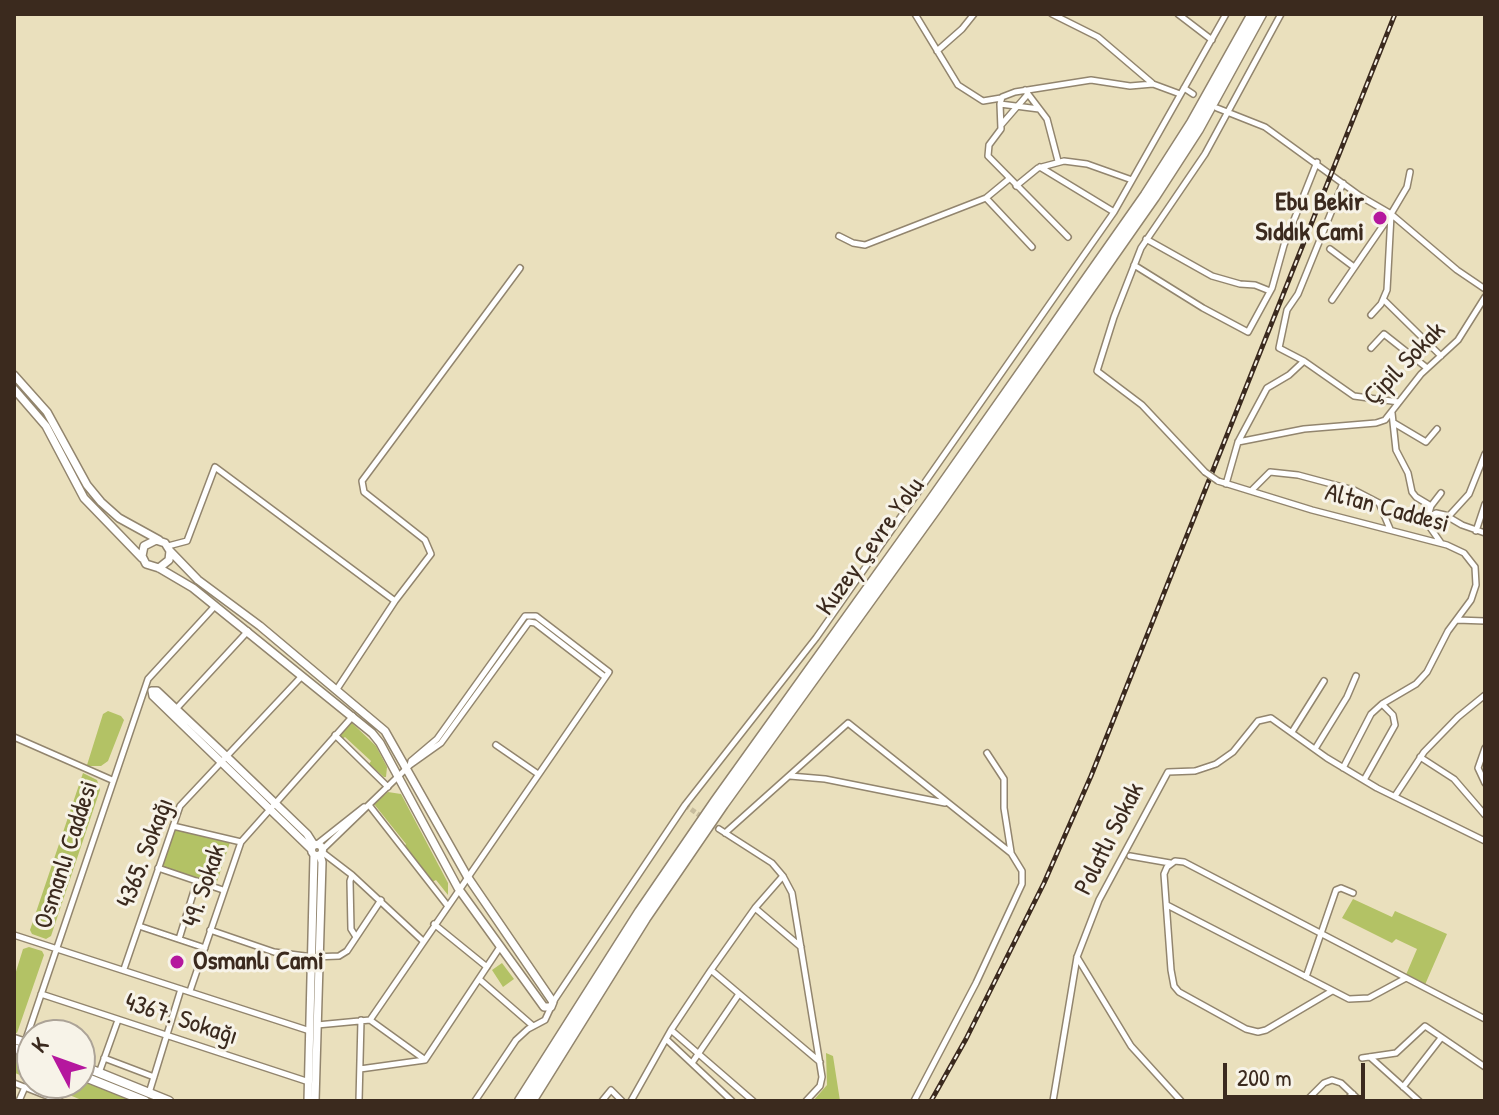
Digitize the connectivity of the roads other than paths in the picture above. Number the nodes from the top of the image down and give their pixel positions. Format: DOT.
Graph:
graph roads {
  1 [pos="915,14"];
  2 [pos="974,14"];
  3 [pos="1052,14"];
  4 [pos="1178,14"];
  5 [pos="1226,14"];
  6 [pos="1253,14"];
  7 [pos="1261,14"];
  8 [pos="1281,14"];
  9 [pos="1212,40"];
  10 [pos="937,51"];
  11 [pos="1153,84"];
  12 [pos="1182,91"];
  13 [pos="1026,92"];
  14 [pos="1193,94"];
  15 [pos="1001,101"];
  16 [pos="1018,106"];
  17 [pos="1217,108"];
  18 [pos="1039,109"];
  19 [pos="1228,112"];
  20 [pos="1002,125"];
  21 [pos="1058,161"];
  22 [pos="1317,162"];
  23 [pos="1040,167"];
  24 [pos="1410,172"];
  25 [pos="1009,179"];
  26 [pos="1132,180"];
  27 [pos="1343,183"];
  28 [pos="1016,186"];
  29 [pos="986,198"];
  30 [pos="1114,212"];
  31 [pos="1391,214"];
  32 [pos="839,236"];
  33 [pos="1068,237"];
  34 [pos="1146,239"];
  35 [pos="1032,247"];
  36 [pos="1330,249"];
  37 [pos="1134,265"];
  38 [pos="1354,267"];
  39 [pos="520,268"];
  40 [pos="1485,289"];
  41 [pos="1270,291"];
  42 [pos="1485,297"];
  43 [pos="1332,300"];
  44 [pos="1384,300"];
  45 [pos="1371,315"];
  46 [pos="1371,348"];
  47 [pos="1441,356"];
  48 [pos="1304,361"];
  49 [pos="1427,368"];
  50 [pos="14,375"];
  51 [pos="14,389"];
  52 [pos="1399,402"];
  53 [pos="1392,413"];
  54 [pos="1394,423"];
  55 [pos="1437,429"];
  56 [pos="1238,442"];
  57 [pos="1485,454"];
  58 [pos="1226,484"];
  59 [pos="1250,491"];
  60 [pos="1441,493"];
  61 [pos="1485,504"];
  62 [pos="1431,506"];
  63 [pos="1448,517"];
  64 [pos="1427,519"];
  65 [pos="1390,530"];
  66 [pos="1476,531"];
  67 [pos="1485,533"];
  68 [pos="1441,543"];
  69 [pos="166,546"];
  70 [pos="143,560"];
  71 [pos="159,568"];
  72 [pos="395,601"];
  73 [pos="215,605"];
  74 [pos="529,615"];
  75 [pos="1456,619"];
  76 [pos="1485,621"];
  77 [pos="531,622"];
  78 [pos="248,631"];
  79 [pos="303,675"];
  80 [pos="607,675"];
  81 [pos="1356,676"];
  82 [pos="1324,681"];
  83 [pos="149,689"];
  84 [pos="337,689"];
  85 [pos="1485,695"];
  86 [pos="1382,704"];
  87 [pos="176,709"];
  88 [pos="353,716"];
  89 [pos="1292,732"];
  90 [pos="335,735"];
  91 [pos="14,737"];
  92 [pos="496,745"];
  93 [pos="1485,748"];
  94 [pos="1315,749"];
  95 [pos="987,753"];
  96 [pos="1420,757"];
  97 [pos="224,759"];
  98 [pos="408,767"];
  99 [pos="1343,768"];
  100 [pos="538,774"];
  101 [pos="789,776"];
  102 [pos="398,777"];
  103 [pos="112,780"];
  104 [pos="1364,780"];
  105 [pos="1485,783"];
  106 [pos="388,787"];
  107 [pos="1395,796"];
  108 [pos="947,804"];
  109 [pos="272,805"];
  110 [pos="369,805"];
  111 [pos="1485,815"];
  112 [pos="173,826"];
  113 [pos="719,829"];
  114 [pos="725,833"];
  115 [pos="1485,841"];
  116 [pos="241,842"];
  117 [pos="317,850"];
  118 [pos="1011,853"];
  119 [pos="1130,856"];
  120 [pos="1171,863"];
  121 [pos="158,868"];
  122 [pos="352,875"];
  123 [pos="467,876"];
  124 [pos="783,876"];
  125 [pos="197,881"];
  126 [pos="458,888"];
  127 [pos="223,890"];
  128 [pos="1353,893"];
  129 [pos="381,900"];
  130 [pos="1166,904"];
  131 [pos="447,905"];
  132 [pos="755,908"];
  133 [pos="434,924"];
  134 [pos="139,926"];
  135 [pos="210,930"];
  136 [pos="1321,934"];
  137 [pos="14,935"];
  138 [pos="356,937"];
  139 [pos="179,939"];
  140 [pos="423,941"];
  141 [pos="500,947"];
  142 [pos="205,948"];
  143 [pos="802,948"];
  144 [pos="57,949"];
  145 [pos="316,956"];
  146 [pos="1077,957"];
  147 [pos="487,967"];
  148 [pos="124,969"];
  149 [pos="711,970"];
  150 [pos="1306,977"];
  151 [pos="1406,978"];
  152 [pos="479,979"];
  153 [pos="181,989"];
  154 [pos="190,991"];
  155 [pos="1332,991"];
  156 [pos="41,994"];
  157 [pos="739,994"];
  158 [pos="552,1004"];
  159 [pos="34,1019"];
  160 [pos="1485,1019"];
  161 [pos="118,1020"];
  162 [pos="361,1020"];
  163 [pos="370,1020"];
  164 [pos="533,1026"];
  165 [pos="314,1028"];
  166 [pos="671,1030"];
  167 [pos="166,1037"];
  168 [pos="1441,1038"];
  169 [pos="666,1039"];
  170 [pos="698,1054"];
  171 [pos="1370,1057"];
  172 [pos="104,1058"];
  173 [pos="1362,1058"];
  174 [pos="425,1060"];
  175 [pos="820,1062"];
  176 [pos="692,1063"];
  177 [pos="1485,1067"];
  178 [pos="360,1069"];
  179 [pos="96,1072"];
  180 [pos="99,1073"];
  181 [pos="154,1077"];
  182 [pos="96,1080"];
  183 [pos="309,1082"];
  184 [pos="1403,1087"];
  185 [pos="1353,1094"];
  186 [pos="147,1097"];
  187 [pos="169,1101"];
  188 [pos="308,1101"];
  189 [pos="315,1101"];
  190 [pos="359,1101"];
  191 [pos="475,1101"];
  192 [pos="519,1101"];
  193 [pos="531,1101"];
  194 [pos="602,1101"];
  195 [pos="622,1101"];
  196 [pos="631,1101"];
  197 [pos="732,1101"];
  198 [pos="753,1101"];
  199 [pos="806,1101"];
  200 [pos="914,1101"];
  201 [pos="1053,1101"];
  202 [pos="1181,1101"];
  203 [pos="1306,1101"];
  204 [pos="1345,1101"];
  205 [pos="1360,1101"];
  206 [pos="1419,1101"];
  1 -- 10 [label="street"];
  2 -- 10 [label="street"];
  3 -- 11 [label="street"];
  4 -- 9 [label="street"];
  5 -- 9 [label="street"];
  6 -- 192 [label="highway, Kuzey Çevre Yolu"];
  7 -- 193 [label="highway, Kuzey Çevre Yolu"];
  8 -- 19 [label="street"];
  9 -- 12 [label="street"];
  10 -- 15 [label="street"];
  11 -- 12 [label="street"];
  11 -- 13 [label="street"];
  12 -- 14 [label="street"];
  12 -- 26 [label="street"];
  13 -- 15 [label="street"];
  13 -- 16 [label="street"];
  13 -- 18 [label="street"];
  15 -- 16 [label="street"];
  15 -- 20 [label="street"];
  16 -- 18 [label="street"];
  16 -- 20 [label="street"];
  17 -- 19 [label="street"];
  18 -- 21 [label="street"];
  19 -- 22 [label="street"];
  19 -- 34 [label="street"];
  20 -- 25 [label="street"];
  21 -- 23 [label="street"];
  21 -- 26 [label="street"];
  22 -- 27 [label="street"];
  22 -- 41 [label="street"];
  23 -- 28 [label="street"];
  23 -- 30 [label="street"];
  24 -- 31 [label="street"];
  25 -- 28 [label="street"];
  25 -- 29 [label="street"];
  26 -- 30 [label="street"];
  27 -- 31 [label="street"];
  27 -- 48 [label="street"];
  28 -- 33 [label="street"];
  29 -- 32 [label="street"];
  29 -- 35 [label="street"];
  30 -- 158 [label="street"];
  31 -- 38 [label="street"];
  31 -- 40 [label="street"];
  31 -- 44 [label="street"];
  34 -- 37 [label="street"];
  34 -- 41 [label="street"];
  36 -- 38 [label="street"];
  37 -- 41 [label="street"];
  37 -- 58 [label="street, Altan Caddesi, bridge"];
  38 -- 43 [label="street"];
  39 -- 72 [label="street"];
  42 -- 47 [label="street, Çipil Sokak"];
  44 -- 45 [label="street"];
  44 -- 47 [label="street"];
  46 -- 49 [label="street"];
  47 -- 49 [label="street, Çipil Sokak"];
  48 -- 52 [label="street"];
  48 -- 56 [label="street"];
  49 -- 52 [label="street, Çipil Sokak"];
  50 -- 69 [label="street"];
  51 -- 70 [label="street"];
  52 -- 53 [label="street, Çipil Sokak"];
  53 -- 54 [label="street"];
  53 -- 56 [label="street, Çipil Sokak"];
  54 -- 55 [label="street"];
  54 -- 62 [label="street"];
  56 -- 58 [label="street"];
  57 -- 63 [label="street"];
  58 -- 59 [label="street, Altan Caddesi"];
  59 -- 65 [label="street, Altan Caddesi"];
  59 -- 65 [label="street"];
  60 -- 62 [label="street"];
  61 -- 66 [label="street"];
  62 -- 64 [label="street"];
  63 -- 64 [label="street"];
  63 -- 66 [label="street"];
  64 -- 68 [label="street"];
  65 -- 68 [label="street, Altan Caddesi"];
  66 -- 67 [label="street"];
  68 -- 75 [label="street, Altan Caddesi"];
  69 -- 70 [label="street"];
  69 -- 71 [label="street"];
  69 -- 72 [label="street"];
  69 -- 84 [label="street"];
  70 -- 71 [label="street"];
  71 -- 73 [label="street"];
  72 -- 84 [label="street"];
  73 -- 78 [label="street"];
  73 -- 83 [label="street, Osmanlı Caddesi"];
  74 -- 77 [label="street"];
  74 -- 80 [label="street"];
  74 -- 98 [label="street"];
  75 -- 76 [label="street"];
  75 -- 86 [label="street, Altan Caddesi"];
  77 -- 80 [label="street"];
  77 -- 98 [label="street"];
  78 -- 79 [label="street"];
  78 -- 87 [label="street"];
  79 -- 88 [label="street"];
  79 -- 97 [label="street, 4365. Sokağı"];
  80 -- 100 [label="street"];
  81 -- 94 [label="street"];
  82 -- 89 [label="street"];
  83 -- 87 [label="street"];
  83 -- 97 [label="street"];
  83 -- 103 [label="street, Osmanlı Caddesi"];
  84 -- 98 [label="street"];
  85 -- 96 [label="street"];
  86 -- 99 [label="street, Altan Caddesi"];
  86 -- 104 [label="street"];
  87 -- 97 [label="street"];
  88 -- 90 [label="street, 49. Sokak"];
  88 -- 102 [label="street"];
  89 -- 94 [label="street, Polatlı Sokak"];
  89 -- 146 [label="street, Polatlı Sokak"];
  90 -- 106 [label="street"];
  90 -- 109 [label="street, 49. Sokak"];
  91 -- 103 [label="street"];
  92 -- 100 [label="street"];
  93 -- 105 [label="street"];
  94 -- 99 [label="street, Polatlı Sokak"];
  95 -- 118 [label="street"];
  96 -- 107 [label="street"];
  96 -- 111 [label="street"];
  97 -- 109 [label="street"];
  97 -- 112 [label="street, 4365. Sokağı"];
  98 -- 102 [label="street"];
  98 -- 123 [label="street"];
  99 -- 104 [label="street, Polatlı Sokak"];
  100 -- 123 [label="street"];
  101 -- 108 [label="street"];
  101 -- 108 [label="street"];
  101 -- 114 [label="street"];
  102 -- 106 [label="street"];
  102 -- 126 [label="street"];
  103 -- 144 [label="street, Osmanlı Caddesi"];
  104 -- 107 [label="street, Polatlı Sokak"];
  106 -- 110 [label="street"];
  107 -- 115 [label="street, Polatlı Sokak"];
  108 -- 118 [label="street"];
  109 -- 116 [label="street, 49. Sokak"];
  109 -- 117 [label="street"];
  110 -- 117 [label="street"];
  110 -- 131 [label="street"];
  112 -- 116 [label="street"];
  112 -- 121 [label="street, 4365. Sokağı"];
  113 -- 114 [label="street"];
  114 -- 124 [label="street"];
  116 -- 127 [label="street, 49. Sokak"];
  117 -- 122 [label="street"];
  117 -- 145 [label="street"];
  118 -- 200 [label="street"];
  119 -- 120 [label="street"];
  120 -- 130 [label="street"];
  120 -- 136 [label="street"];
  121 -- 125 [label="street"];
  121 -- 134 [label="street, 4365. Sokağı"];
  122 -- 129 [label="street"];
  122 -- 138 [label="street"];
  123 -- 126 [label="street"];
  123 -- 158 [label="street"];
  124 -- 132 [label="street"];
  124 -- 143 [label="street"];
  125 -- 127 [label="street"];
  125 -- 139 [label="street"];
  126 -- 131 [label="street"];
  126 -- 141 [label="street"];
  127 -- 135 [label="street, 49. Sokak"];
  128 -- 136 [label="street"];
  129 -- 138 [label="street"];
  129 -- 140 [label="street"];
  130 -- 150 [label="street"];
  130 -- 155 [label="street"];
  131 -- 133 [label="street"];
  132 -- 143 [label="street"];
  132 -- 149 [label="street"];
  133 -- 140 [label="street"];
  133 -- 147 [label="street"];
  134 -- 139 [label="street"];
  134 -- 148 [label="street, 4365. Sokağı"];
  135 -- 142 [label="street, 49. Sokak"];
  135 -- 145 [label="street"];
  136 -- 150 [label="street"];
  136 -- 151 [label="street"];
  137 -- 144 [label="street"];
  138 -- 145 [label="street"];
  139 -- 142 [label="street"];
  140 -- 163 [label="street"];
  141 -- 147 [label="street"];
  141 -- 158 [label="street"];
  142 -- 154 [label="street, 49. Sokak"];
  143 -- 175 [label="street"];
  144 -- 148 [label="street"];
  144 -- 156 [label="street, Osmanlı Caddesi"];
  145 -- 165 [label="street"];
  146 -- 201 [label="street, Polatlı Sokak"];
  146 -- 202 [label="street"];
  147 -- 152 [label="street"];
  148 -- 153 [label="street"];
  149 -- 157 [label="street"];
  149 -- 166 [label="street"];
  150 -- 155 [label="street"];
  151 -- 155 [label="street"];
  151 -- 160 [label="street"];
  152 -- 164 [label="street"];
  152 -- 174 [label="street"];
  153 -- 154 [label="street"];
  153 -- 167 [label="street"];
  154 -- 165 [label="street"];
  156 -- 159 [label="street, Osmanlı Caddesi"];
  156 -- 161 [label="street, 4367. Sokağı"];
  157 -- 170 [label="street"];
  157 -- 175 [label="street"];
  158 -- 164 [label="street"];
  161 -- 167 [label="street, 4367. Sokağı"];
  161 -- 172 [label="street"];
  162 -- 163 [label="street"];
  162 -- 165 [label="street"];
  162 -- 178 [label="street"];
  163 -- 174 [label="street"];
  164 -- 191 [label="street"];
  165 -- 183 [label="street"];
  165 -- 189 [label="street"];
  166 -- 169 [label="street"];
  166 -- 170 [label="street"];
  167 -- 181 [label="street"];
  167 -- 183 [label="street, 4367. Sokağı"];
  168 -- 171 [label="street"];
  168 -- 177 [label="street"];
  168 -- 184 [label="street"];
  169 -- 176 [label="street"];
  169 -- 196 [label="street"];
  170 -- 176 [label="street"];
  170 -- 198 [label="street"];
  171 -- 173 [label="street"];
  171 -- 184 [label="street"];
  172 -- 180 [label="street"];
  172 -- 181 [label="street"];
  174 -- 178 [label="street"];
  175 -- 199 [label="street"];
  176 -- 197 [label="street"];
  178 -- 190 [label="street"];
  179 -- 180 [label="main road"];
  180 -- 186 [label="main road"];
  181 -- 186 [label="street"];
  182 -- 186 [label="main road"];
  183 -- 188 [label="street"];
  184 -- 206 [label="street"];
  185 -- 203 [label="street"];
  185 -- 204 [label="street"];
  185 -- 205 [label="street"];
  186 -- 187 [label="main road"];
  194 -- 195 [label="street"];
}
